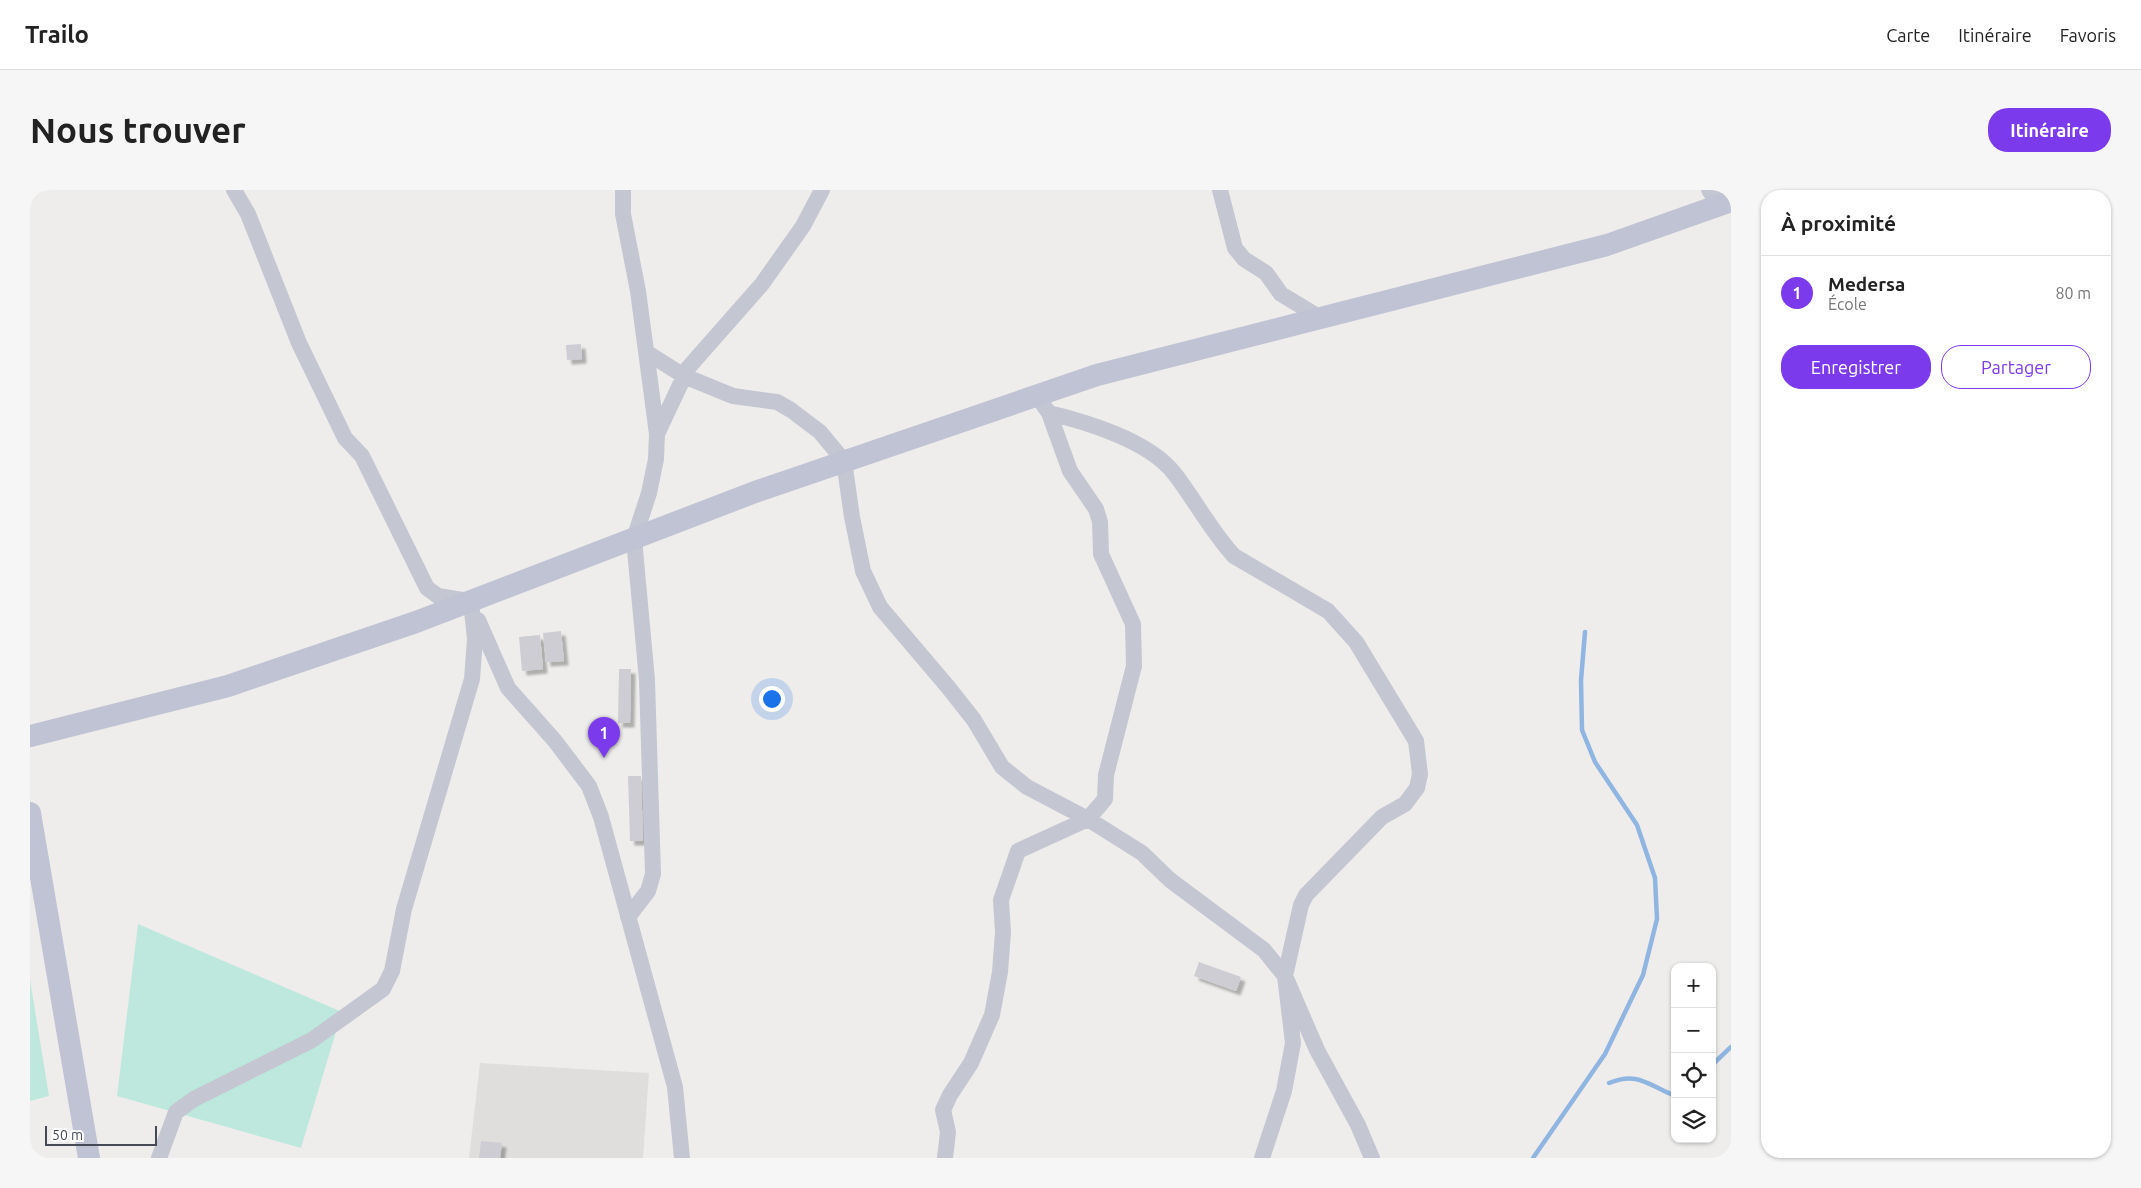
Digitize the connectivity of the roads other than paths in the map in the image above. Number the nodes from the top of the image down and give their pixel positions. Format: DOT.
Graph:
graph roads {
  1 [pos="234,190"];
  2 [pos="623,190"];
  3 [pos="822,190"];
  4 [pos="1220,190"];
  5 [pos="1720,199"];
  6 [pos="1319,317"];
  7 [pos="646,352"];
  8 [pos="684,376"];
  9 [pos="1043,404"];
  10 [pos="657,434"];
  11 [pos="844,461"];
  12 [pos="634,539"];
  13 [pos="471,602"];
  14 [pos="30,736"];
  15 [pos="30,813"];
  16 [pos="1088,819"];
  17 [pos="628,917"];
  18 [pos="1285,976"];
  19 [pos="89,1158"];
  20 [pos="159,1158"];
  21 [pos="682,1158"];
  22 [pos="945,1158"];
  23 [pos="1262,1158"];
  24 [pos="1372,1158"];
  1 -- 13 [label="street"];
  2 -- 7 [label="street"];
  3 -- 8 [label="street"];
  4 -- 6 [label="street"];
  5 -- 6 [label="street"];
  6 -- 9 [label="street"];
  7 -- 8 [label="street"];
  7 -- 10 [label="street"];
  8 -- 10 [label="street"];
  8 -- 11 [label="street"];
  9 -- 11 [label="street"];
  9 -- 16 [label="street"];
  9 -- 18 [label="street"];
  10 -- 12 [label="street"];
  11 -- 12 [label="street"];
  11 -- 16 [label="street"];
  12 -- 13 [label="street"];
  12 -- 17 [label="street"];
  13 -- 14 [label="street"];
  13 -- 17 [label="street"];
  13 -- 20 [label="street"];
  15 -- 19 [label="street"];
  16 -- 18 [label="street"];
  16 -- 22 [label="street"];
  17 -- 21 [label="street"];
  18 -- 23 [label="street"];
  18 -- 24 [label="street"];
}
